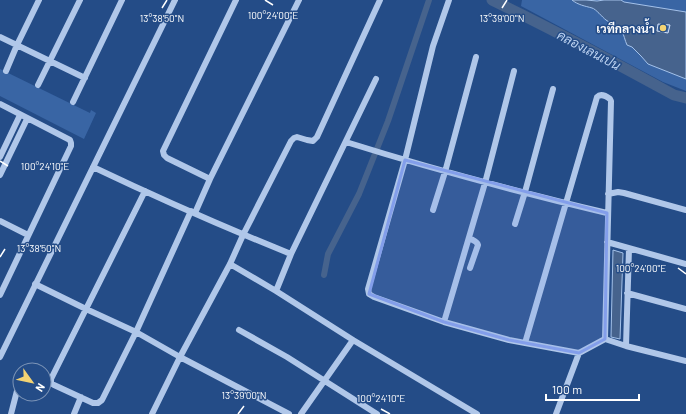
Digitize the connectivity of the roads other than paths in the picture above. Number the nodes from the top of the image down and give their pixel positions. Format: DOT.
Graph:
graph roads {
  1 [pos="39,0"];
  2 [pos="80,0"];
  3 [pos="122,0"];
  4 [pos="175,0"];
  5 [pos="236,0"];
  6 [pos="299,0"];
  7 [pos="380,0"];
  8 [pos="449,0"];
  9 [pos="0,37"];
  10 [pos="17,45"];
  11 [pos="476,57"];
  12 [pos="51,61"];
  13 [pos="6,71"];
  14 [pos="514,71"];
  15 [pos="85,78"];
  16 [pos="376,79"];
  17 [pos="38,85"];
  18 [pos="554,89"];
  19 [pos="73,102"];
  20 [pos="0,104"];
  21 [pos="20,115"];
  22 [pos="27,119"];
  23 [pos="346,142"];
  24 [pos="0,157"];
  25 [pos="405,160"];
  26 [pos="93,167"];
  27 [pos="445,172"];
  28 [pos="0,175"];
  29 [pos="210,179"];
  30 [pos="485,183"];
  31 [pos="144,191"];
  32 [pos="525,192"];
  33 [pos="608,194"];
  34 [pos="566,203"];
  35 [pos="433,210"];
  36 [pos="686,210"];
  37 [pos="193,212"];
  38 [pos="607,213"];
  39 [pos="0,220"];
  40 [pos="515,224"];
  41 [pos="28,235"];
  42 [pos="243,235"];
  43 [pos="468,238"];
  44 [pos="607,242"];
  45 [pos="629,248"];
  46 [pos="291,254"];
  47 [pos="230,264"];
  48 [pos="686,264"];
  49 [pos="470,268"];
  50 [pos="35,284"];
  51 [pos="276,291"];
  52 [pos="628,293"];
  53 [pos="0,295"];
  54 [pos="86,309"];
  55 [pos="686,309"];
  56 [pos="444,322"];
  57 [pos="239,330"];
  58 [pos="136,332"];
  59 [pos="605,339"];
  60 [pos="353,340"];
  61 [pos="525,343"];
  62 [pos="626,346"];
  63 [pos="578,353"];
  64 [pos="0,357"];
  65 [pos="180,357"];
  66 [pos="686,361"];
  67 [pos="325,381"];
  68 [pos="81,398"];
  69 [pos="14,402"];
  70 [pos="11,414"];
  71 [pos="74,414"];
  72 [pos="152,414"];
  73 [pos="289,414"];
  74 [pos="301,414"];
  75 [pos="377,414"];
  76 [pos="476,414"];
  77 [pos="556,414"];
  1 -- 10 [label="street"];
  2 -- 12 [label="street"];
  3 -- 15 [label="street"];
  4 -- 26 [label="street"];
  5 -- 29 [label="street"];
  6 -- 29 [label="street"];
  7 -- 42 [label="street"];
  8 -- 25 [label="street"];
  9 -- 10 [label="street"];
  10 -- 12 [label="street"];
  10 -- 13 [label="street"];
  11 -- 27 [label="street"];
  12 -- 15 [label="street"];
  12 -- 17 [label="street"];
  14 -- 30 [label="street"];
  15 -- 19 [label="street"];
  16 -- 23 [label="street"];
  18 -- 32 [label="street"];
  20 -- 21 [label="street"];
  21 -- 22 [label="street"];
  21 -- 24 [label="street"];
  22 -- 28 [label="street"];
  22 -- 41 [label="street"];
  23 -- 25 [label="street"];
  23 -- 46 [label="street"];
  25 -- 27 [label="street"];
  25 -- 56 [label="street"];
  26 -- 31 [label="street"];
  26 -- 50 [label="street"];
  27 -- 30 [label="street"];
  27 -- 35 [label="street"];
  29 -- 37 [label="street"];
  30 -- 32 [label="street"];
  30 -- 43 [label="street"];
  31 -- 37 [label="street"];
  31 -- 54 [label="street"];
  32 -- 34 [label="street"];
  32 -- 40 [label="street"];
  33 -- 34 [label="street"];
  33 -- 36 [label="street"];
  33 -- 38 [label="street"];
  34 -- 38 [label="street"];
  34 -- 61 [label="street"];
  37 -- 42 [label="street"];
  37 -- 58 [label="street"];
  38 -- 44 [label="street"];
  39 -- 41 [label="street"];
  41 -- 53 [label="street"];
  42 -- 46 [label="street"];
  42 -- 47 [label="street"];
  43 -- 49 [label="street"];
  43 -- 56 [label="street"];
  44 -- 45 [label="street"];
  44 -- 59 [label="street"];
  45 -- 48 [label="street"];
  45 -- 52 [label="street"];
  46 -- 51 [label="street"];
  47 -- 51 [label="street"];
  47 -- 65 [label="street"];
  50 -- 54 [label="street"];
  50 -- 64 [label="street"];
  51 -- 60 [label="street"];
  52 -- 55 [label="street"];
  52 -- 62 [label="street"];
  54 -- 58 [label="street"];
  54 -- 68 [label="street"];
  56 -- 61 [label="street"];
  57 -- 67 [label="street"];
  58 -- 65 [label="street"];
  58 -- 68 [label="street"];
  59 -- 62 [label="street"];
  59 -- 63 [label="street"];
  60 -- 67 [label="street"];
  60 -- 76 [label="street"];
  61 -- 63 [label="street"];
  62 -- 66 [label="street"];
  63 -- 77 [label="street"];
  65 -- 72 [label="street"];
  65 -- 73 [label="street"];
  67 -- 74 [label="street"];
  67 -- 75 [label="street"];
  68 -- 71 [label="street"];
  69 -- 70 [label="street"];
}
